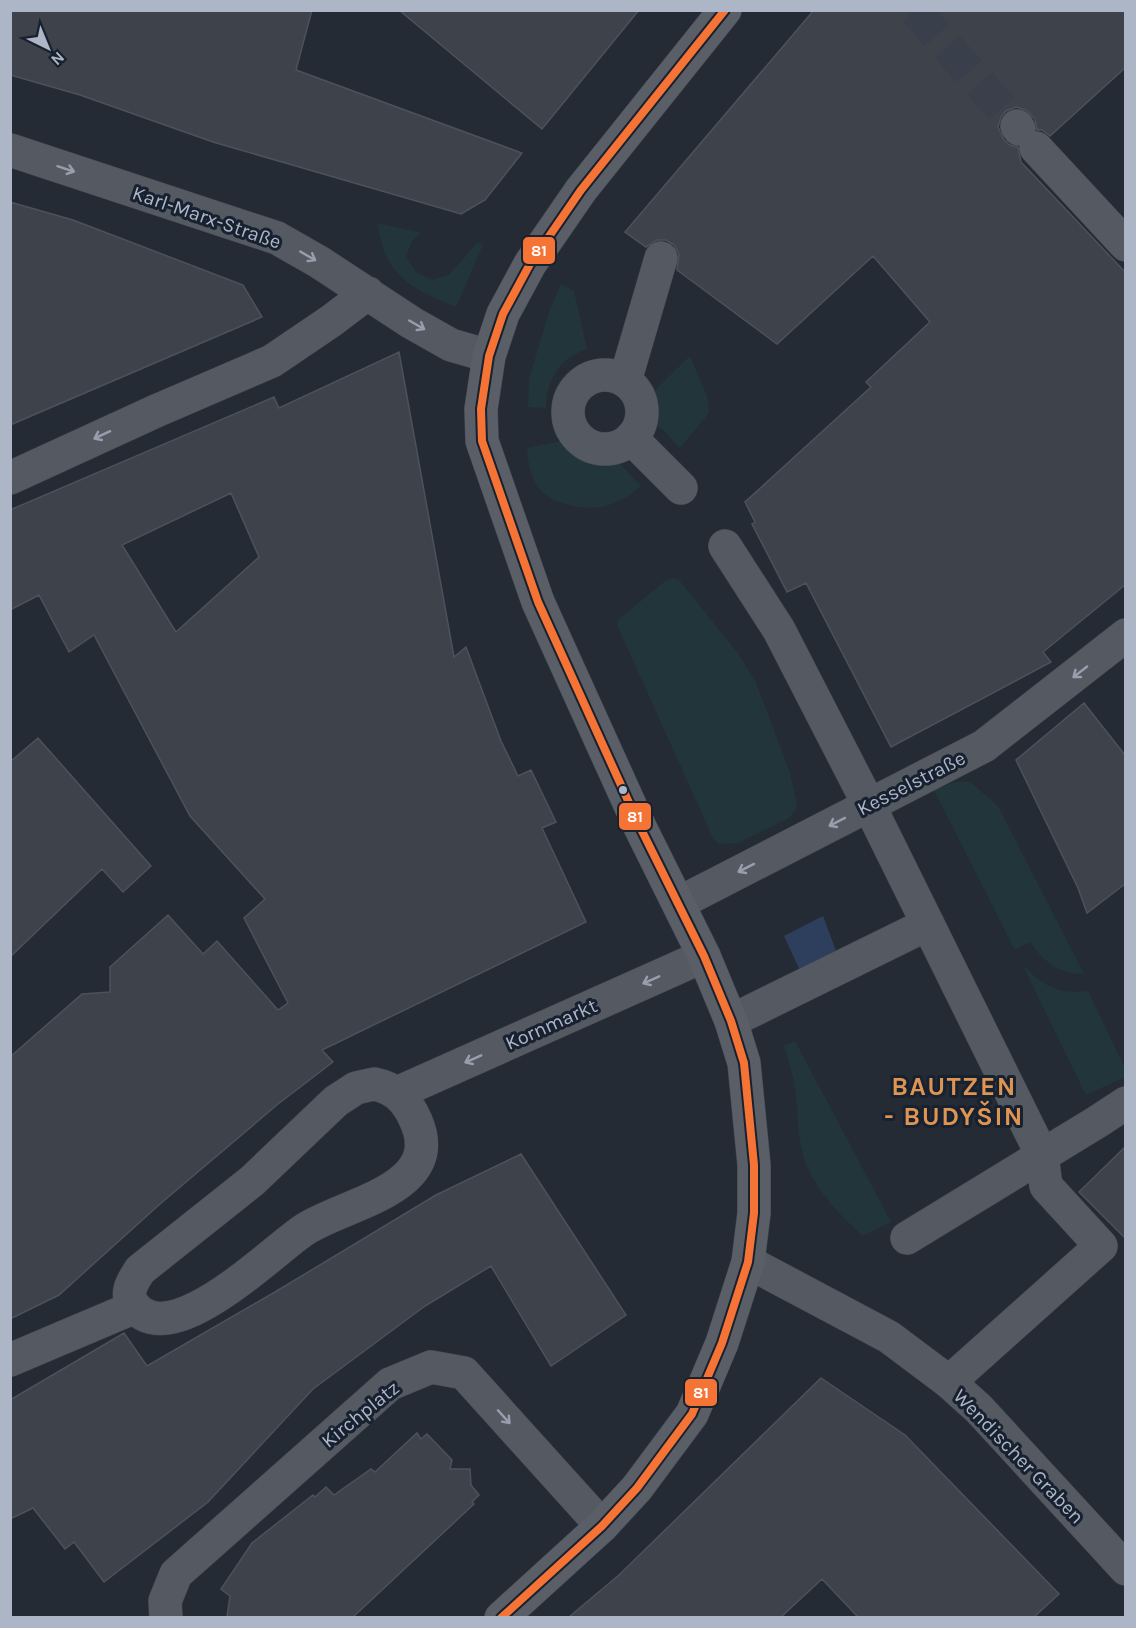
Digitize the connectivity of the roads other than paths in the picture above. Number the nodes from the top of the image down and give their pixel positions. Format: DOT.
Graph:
graph roads {
  1 [pos="725,10"];
  2 [pos="1024,135"];
  3 [pos="10,150"];
  4 [pos="1125,245"];
  5 [pos="661,258"];
  6 [pos="368,293"];
  7 [pos="489,356"];
  8 [pos="625,381"];
  9 [pos="631,438"];
  10 [pos="10,478"];
  11 [pos="681,488"];
  12 [pos="725,546"];
  13 [pos="1125,635"];
  14 [pos="869,806"];
  15 [pos="679,903"];
  16 [pos="928,924"];
  17 [pos="704,956"];
  18 [pos="731,1021"];
  19 [pos="397,1093"];
  20 [pos="1125,1103"];
  21 [pos="1042,1155"];
  22 [pos="907,1238"];
  23 [pos="748,1262"];
  24 [pos="135,1307"];
  25 [pos="10,1360"];
  26 [pos="949,1382"];
  27 [pos="602,1526"];
  28 [pos="1125,1569"];
  29 [pos="166,1617"];
  30 [pos="501,1617"];
  1 -- 7 [label="main road"];
  2 -- 4 [label="street"];
  3 -- 6 [label="street, Karl-Marx-Straße, one-way"];
  5 -- 8 [label="street"];
  6 -- 7 [label="street, Karl-Marx-Straße, one-way"];
  6 -- 10 [label="street, one-way"];
  7 -- 15 [label="main road"];
  8 -- 9 [label="street"];
  8 -- 9 [label="street"];
  9 -- 11 [label="street"];
  12 -- 14 [label="street"];
  13 -- 14 [label="street, Kesselstraße, one-way"];
  14 -- 15 [label="street, Kesselstraße, one-way"];
  14 -- 16 [label="street"];
  15 -- 17 [label="main road"];
  16 -- 18 [label="street"];
  16 -- 21 [label="street"];
  17 -- 18 [label="main road"];
  17 -- 19 [label="street, Kornmarkt, one-way"];
  18 -- 23 [label="main road"];
  19 -- 24 [label="street"];
  19 -- 24 [label="street"];
  20 -- 21 [label="street"];
  21 -- 22 [label="street"];
  21 -- 26 [label="street"];
  23 -- 26 [label="street, Wendischer Graben"];
  23 -- 27 [label="main road"];
  24 -- 25 [label="street"];
  26 -- 28 [label="street, Wendischer Graben"];
  29 -- 27 [label="street, Kirchplatz, one-way"];
  27 -- 30 [label="main road"];
}
